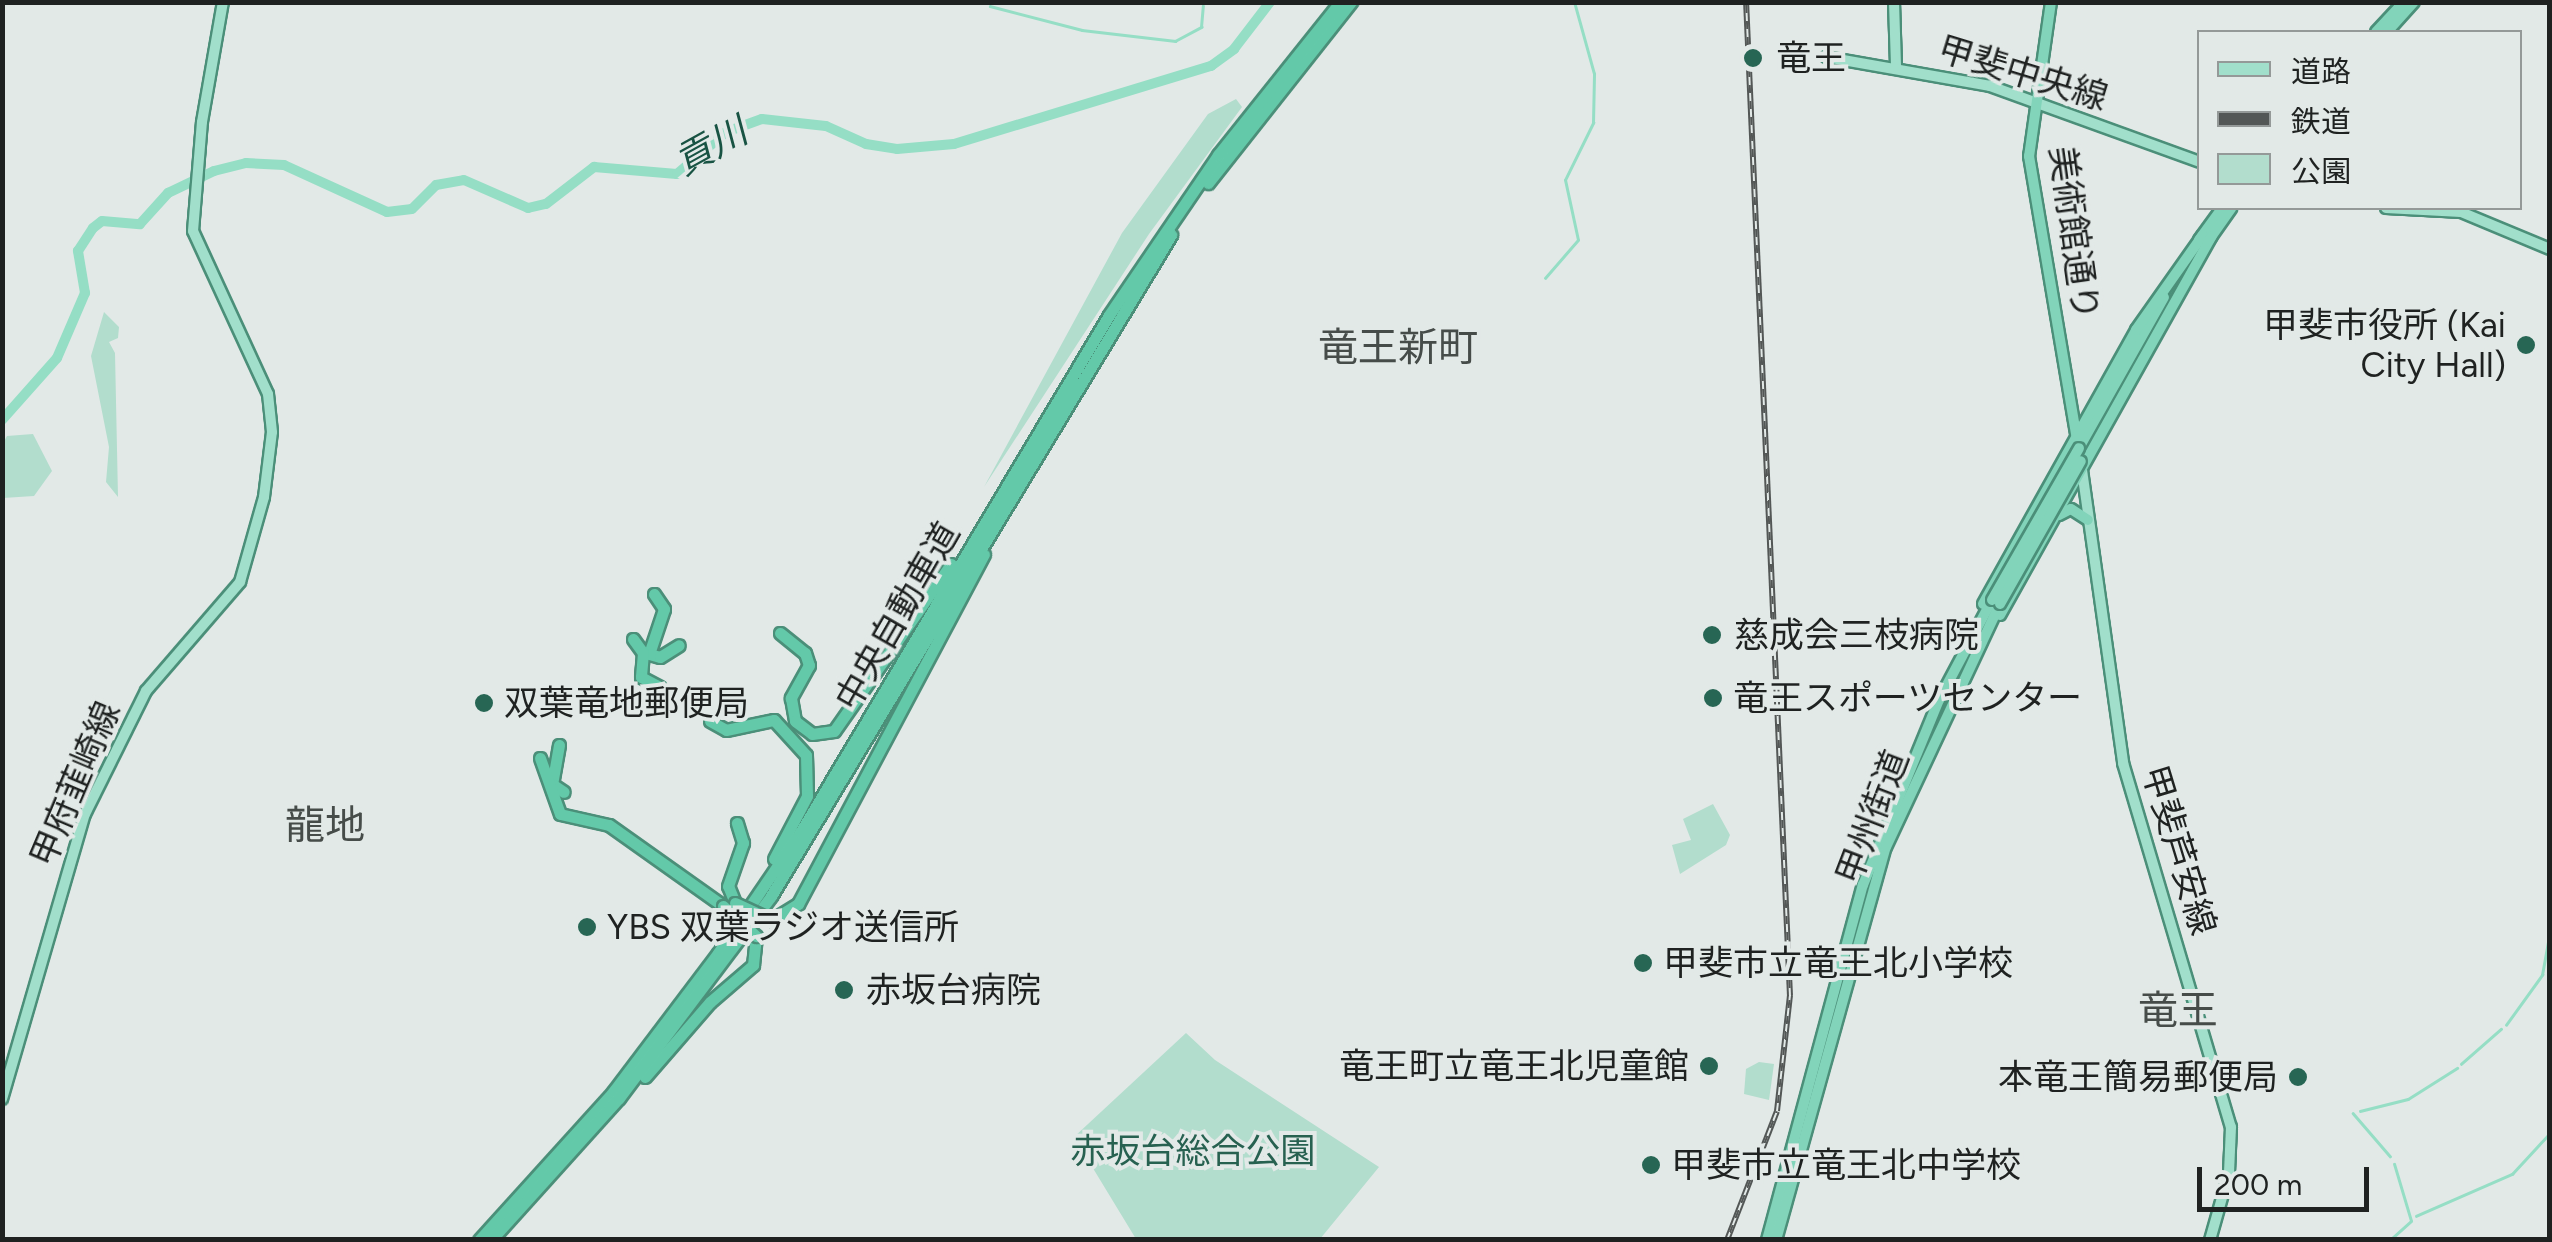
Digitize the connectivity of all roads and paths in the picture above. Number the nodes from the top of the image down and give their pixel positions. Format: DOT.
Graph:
graph roads {
  1 [pos="223,2"];
  2 [pos="1340,2"];
  3 [pos="1351,2"];
  4 [pos="1894,2"];
  5 [pos="2051,2"];
  6 [pos="2404,2"];
  7 [pos="2414,2"];
  8 [pos="2378,30"];
  9 [pos="2389,30"];
  10 [pos="1826,56"];
  11 [pos="1896,66"];
  12 [pos="2036,101"];
  13 [pos="2197,161"];
  14 [pos="2221,210"];
  15 [pos="2230,210"];
  16 [pos="2424,210"];
  17 [pos="2207,235"];
  18 [pos="2550,250"];
  19 [pos="2071,395"];
  20 [pos="2095,403"];
  21 [pos="2076,436"];
  22 [pos="1038,447"];
  23 [pos="1016,467"];
  24 [pos="2082,470"];
  25 [pos="2057,516"];
  26 [pos="2088,520"];
  27 [pos="654,594"];
  28 [pos="1996,602"];
  29 [pos="780,633"];
  30 [pos="633,639"];
  31 [pos="679,645"];
  32 [pos="660,687"];
  33 [pos="1939,700"];
  34 [pos="1940,720"];
  35 [pos="710,722"];
  36 [pos="559,744"];
  37 [pos="540,758"];
  38 [pos="575,817"];
  39 [pos="737,824"];
  40 [pos="729,905"];
  41 [pos="718,953"];
  42 [pos="2,1098"];
  43 [pos="572,1153"];
  44 [pos="480,1240"];
  45 [pos="491,1240"];
  46 [pos="1767,1240"];
  47 [pos="1776,1240"];
  48 [pos="2210,1240"];
  1 -- 42 [label="main road, 甲府韮崎線"];
  2 -- 23 [label="highway, 中央自動車道"];
  3 -- 22 [label="highway, 中央自動車道"];
  4 -- 11 [label="main road"];
  5 -- 12 [label="highway, 美術館通り"];
  6 -- 8 [label="highway"];
  7 -- 9 [label="highway"];
  10 -- 11 [label="main road, 甲斐中央線"];
  11 -- 12 [label="main road, 甲斐中央線"];
  12 -- 13 [label="main road, 甲斐中央線"];
  12 -- 19 [label="highway, 美術館通り"];
  14 -- 17 [label="highway"];
  15 -- 17 [label="highway"];
  16 -- 18 [label="main road"];
  17 -- 20 [label="highway, 甲州街道"];
  17 -- 24 [label="highway"];
  17 -- 28 [label="highway, 甲州街道, bridge"];
  19 -- 20 [label="highway"];
  19 -- 21 [label="highway, 美術館通り"];
  20 -- 21 [label="highway, 甲州街道"];
  21 -- 24 [label="highway, 美術館通り"];
  21 -- 33 [label="highway, 甲州街道"];
  22 -- 40 [label="highway, bridge"];
  22 -- 43 [label="highway, 中央自動車道"];
  23 -- 29 [label="highway"];
  23 -- 41 [label="highway, 中央自動車道"];
  24 -- 25 [label="highway"];
  24 -- 26 [label="main road, 甲斐芦安線"];
  25 -- 26 [label="highway"];
  25 -- 34 [label="highway"];
  26 -- 48 [label="main road, 甲斐芦安線"];
  27 -- 31 [label="highway"];
  28 -- 33 [label="highway, 甲州街道"];
  28 -- 34 [label="highway, 甲州街道"];
  30 -- 32 [label="highway"];
  33 -- 46 [label="highway, 甲州街道"];
  34 -- 47 [label="highway, 甲州街道"];
  35 -- 41 [label="highway"];
  36 -- 38 [label="highway"];
  37 -- 38 [label="highway"];
  38 -- 40 [label="highway"];
  39 -- 40 [label="highway"];
  40 -- 43 [label="highway, bridge"];
  41 -- 44 [label="highway, 中央自動車道"];
  43 -- 45 [label="highway, 中央自動車道"];
}
